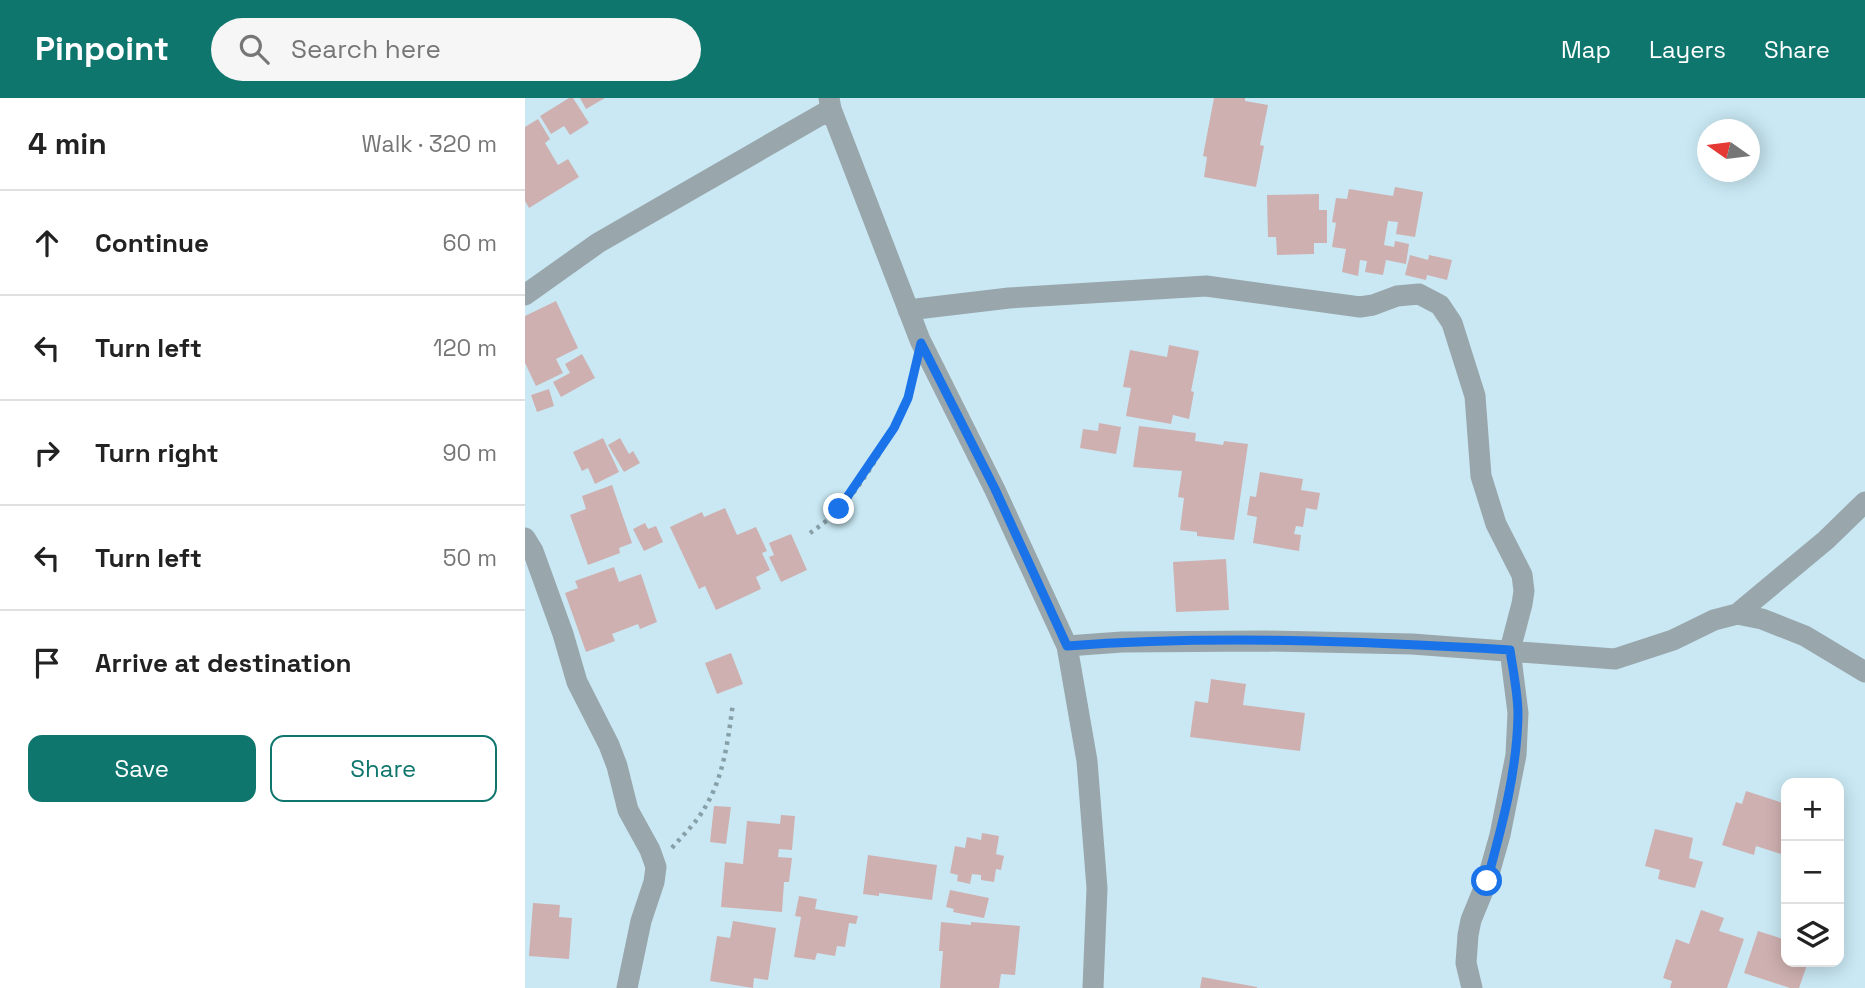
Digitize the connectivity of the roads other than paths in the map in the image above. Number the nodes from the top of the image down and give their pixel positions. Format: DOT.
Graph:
graph roads {
  1 [pos="830,103"];
  2 [pos="525,295"];
  3 [pos="908,310"];
  4 [pos="1865,502"];
  5 [pos="525,538"];
  6 [pos="1737,614"];
  7 [pos="1067,646"];
  8 [pos="1510,650"];
  9 [pos="1865,672"];
  10 [pos="627,988"];
  11 [pos="1093,988"];
  12 [pos="1472,988"];
  1 -- 2 [label="street"];
  1 -- 3 [label="street"];
  3 -- 7 [label="street"];
  3 -- 8 [label="street"];
  4 -- 6 [label="street"];
  5 -- 10 [label="street"];
  6 -- 8 [label="street"];
  6 -- 9 [label="street"];
  7 -- 8 [label="street"];
  7 -- 11 [label="street"];
  8 -- 12 [label="street"];
}
